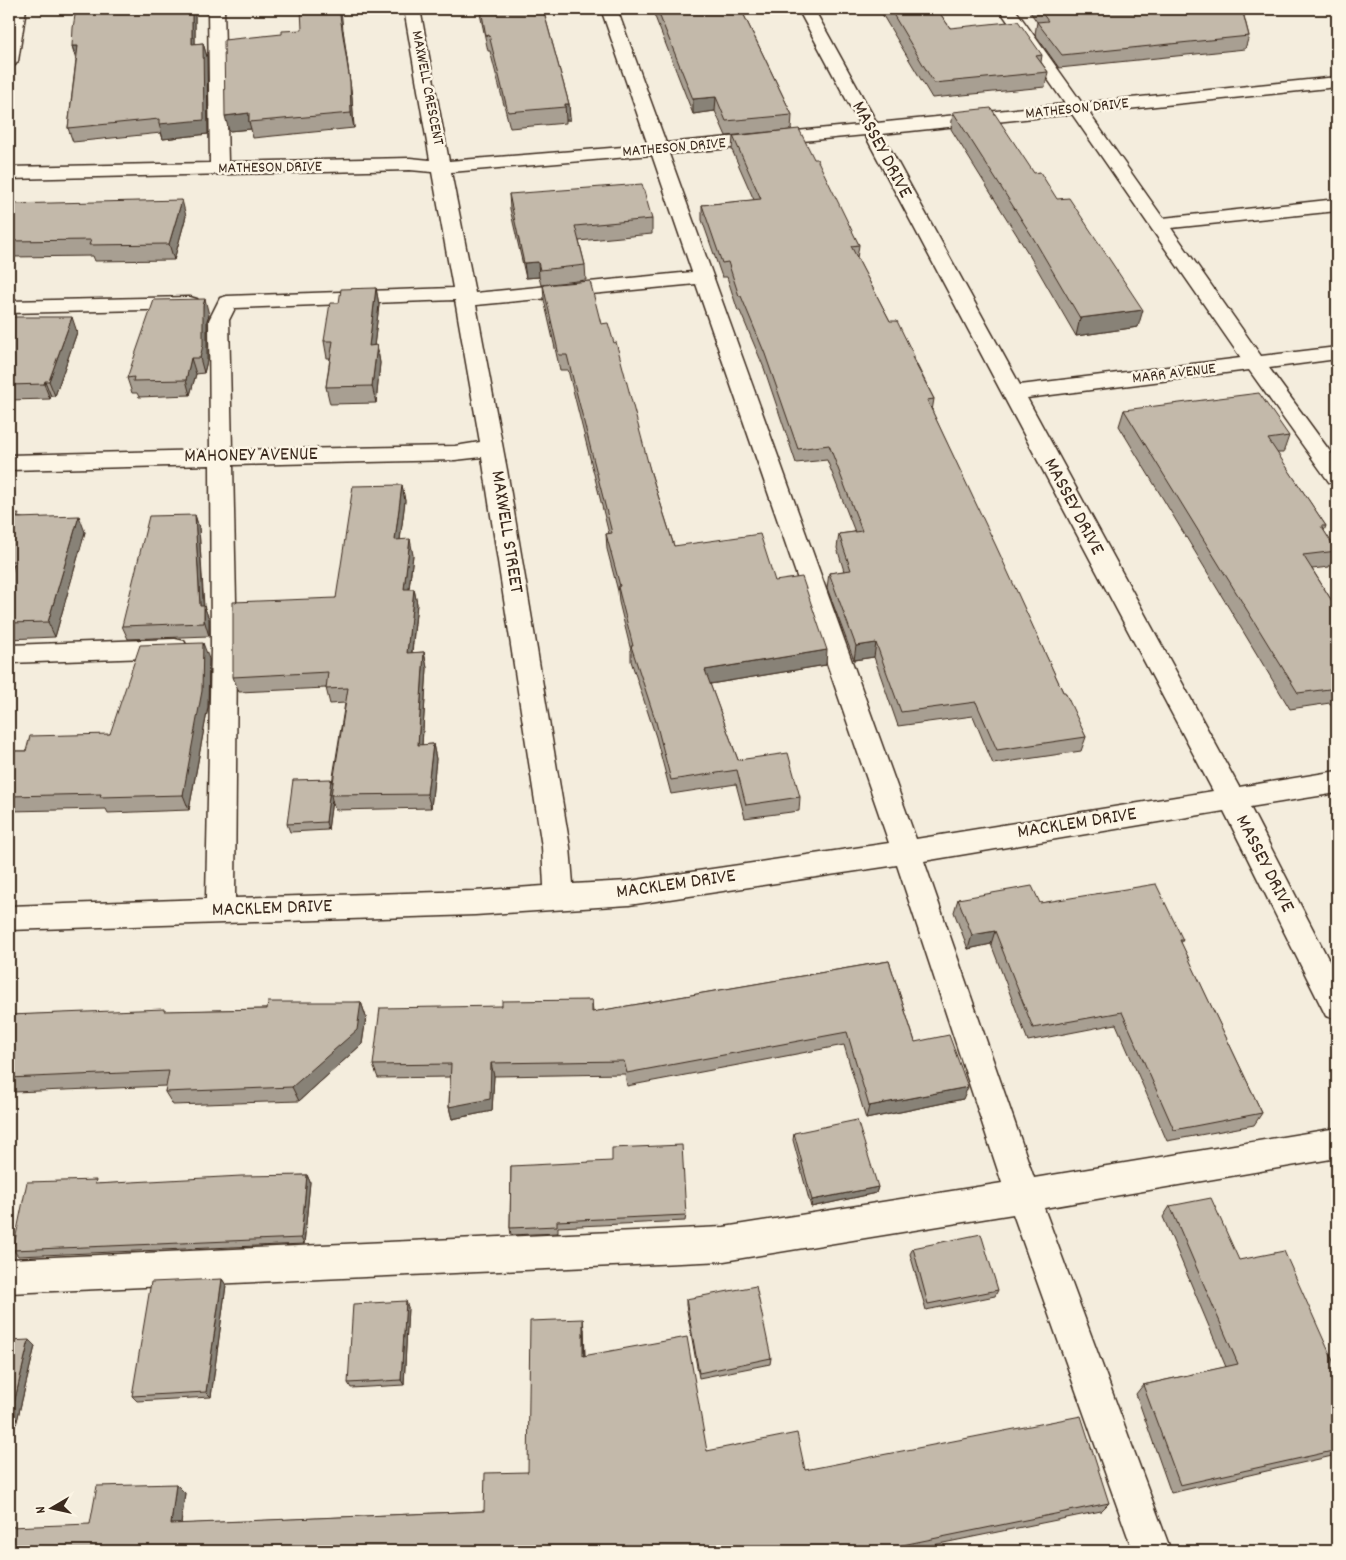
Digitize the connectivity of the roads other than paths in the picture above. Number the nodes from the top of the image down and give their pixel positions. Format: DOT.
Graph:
graph roads {
  1 [pos="18,9"];
  2 [pos="216,9"];
  3 [pos="412,9"];
  4 [pos="609,9"];
  5 [pos="806,9"];
  6 [pos="1028,9"];
  7 [pos="1008,10"];
  8 [pos="9,61"];
  9 [pos="1337,82"];
  10 [pos="1078,109"];
  11 [pos="869,130"];
  12 [pos="660,150"];
  13 [pos="442,167"];
  14 [pos="219,169"];
  15 [pos="9,173"];
  16 [pos="1337,204"];
  17 [pos="1158,224"];
  18 [pos="702,277"];
  19 [pos="466,297"];
  20 [pos="226,302"];
  21 [pos="9,307"];
  22 [pos="1337,353"];
  23 [pos="1256,364"];
  24 [pos="1012,393"];
  25 [pos="492,448"];
  26 [pos="221,456"];
  27 [pos="9,462"];
  28 [pos="1337,477"];
  29 [pos="208,647"];
  30 [pos="9,654"];
  31 [pos="1337,782"];
  32 [pos="1231,799"];
  33 [pos="906,852"];
  34 [pos="559,898"];
  35 [pos="220,911"];
  36 [pos="9,918"];
  37 [pos="1337,1006"];
  38 [pos="1337,1143"];
  39 [pos="1023,1196"];
  40 [pos="9,1276"];
  41 [pos="1152,1551"];
  1 -- 8 [label="street"];
  2 -- 14 [label="street"];
  3 -- 13 [label="street, MAXWELL CRESCENT"];
  4 -- 12 [label="street"];
  5 -- 11 [label="street, MASSEY DRIVE"];
  6 -- 7 [label="street"];
  7 -- 10 [label="street"];
  9 -- 10 [label="street, MATHESON DRIVE"];
  10 -- 11 [label="street, MATHESON DRIVE"];
  10 -- 17 [label="street"];
  11 -- 12 [label="street, MATHESON DRIVE"];
  11 -- 24 [label="street, MASSEY DRIVE"];
  12 -- 13 [label="street, MATHESON DRIVE"];
  12 -- 18 [label="street"];
  13 -- 14 [label="street, MATHESON DRIVE"];
  13 -- 19 [label="street, MAXWELL STREET"];
  14 -- 15 [label="street, MATHESON DRIVE"];
  16 -- 17 [label="street"];
  17 -- 23 [label="street"];
  18 -- 19 [label="street"];
  18 -- 33 [label="street"];
  19 -- 20 [label="street"];
  19 -- 25 [label="street, MAXWELL STREET"];
  20 -- 21 [label="street"];
  20 -- 26 [label="street"];
  22 -- 23 [label="street, MARR AVENUE"];
  23 -- 24 [label="street, MARR AVENUE"];
  23 -- 28 [label="street"];
  24 -- 32 [label="street, MASSEY DRIVE"];
  25 -- 26 [label="street, MAHONEY AVENUE"];
  25 -- 34 [label="street, MAXWELL STREET"];
  26 -- 27 [label="street, MAHONEY AVENUE"];
  26 -- 29 [label="street"];
  29 -- 30 [label="street"];
  29 -- 35 [label="street"];
  31 -- 32 [label="street, MACKLEM DRIVE"];
  32 -- 33 [label="street, MACKLEM DRIVE"];
  32 -- 37 [label="street, MASSEY DRIVE"];
  33 -- 34 [label="street, MACKLEM DRIVE"];
  33 -- 39 [label="street"];
  34 -- 35 [label="street, MACKLEM DRIVE"];
  35 -- 36 [label="street, MACKLEM DRIVE"];
  38 -- 39 [label="street"];
  39 -- 40 [label="street"];
  39 -- 41 [label="street"];
}
